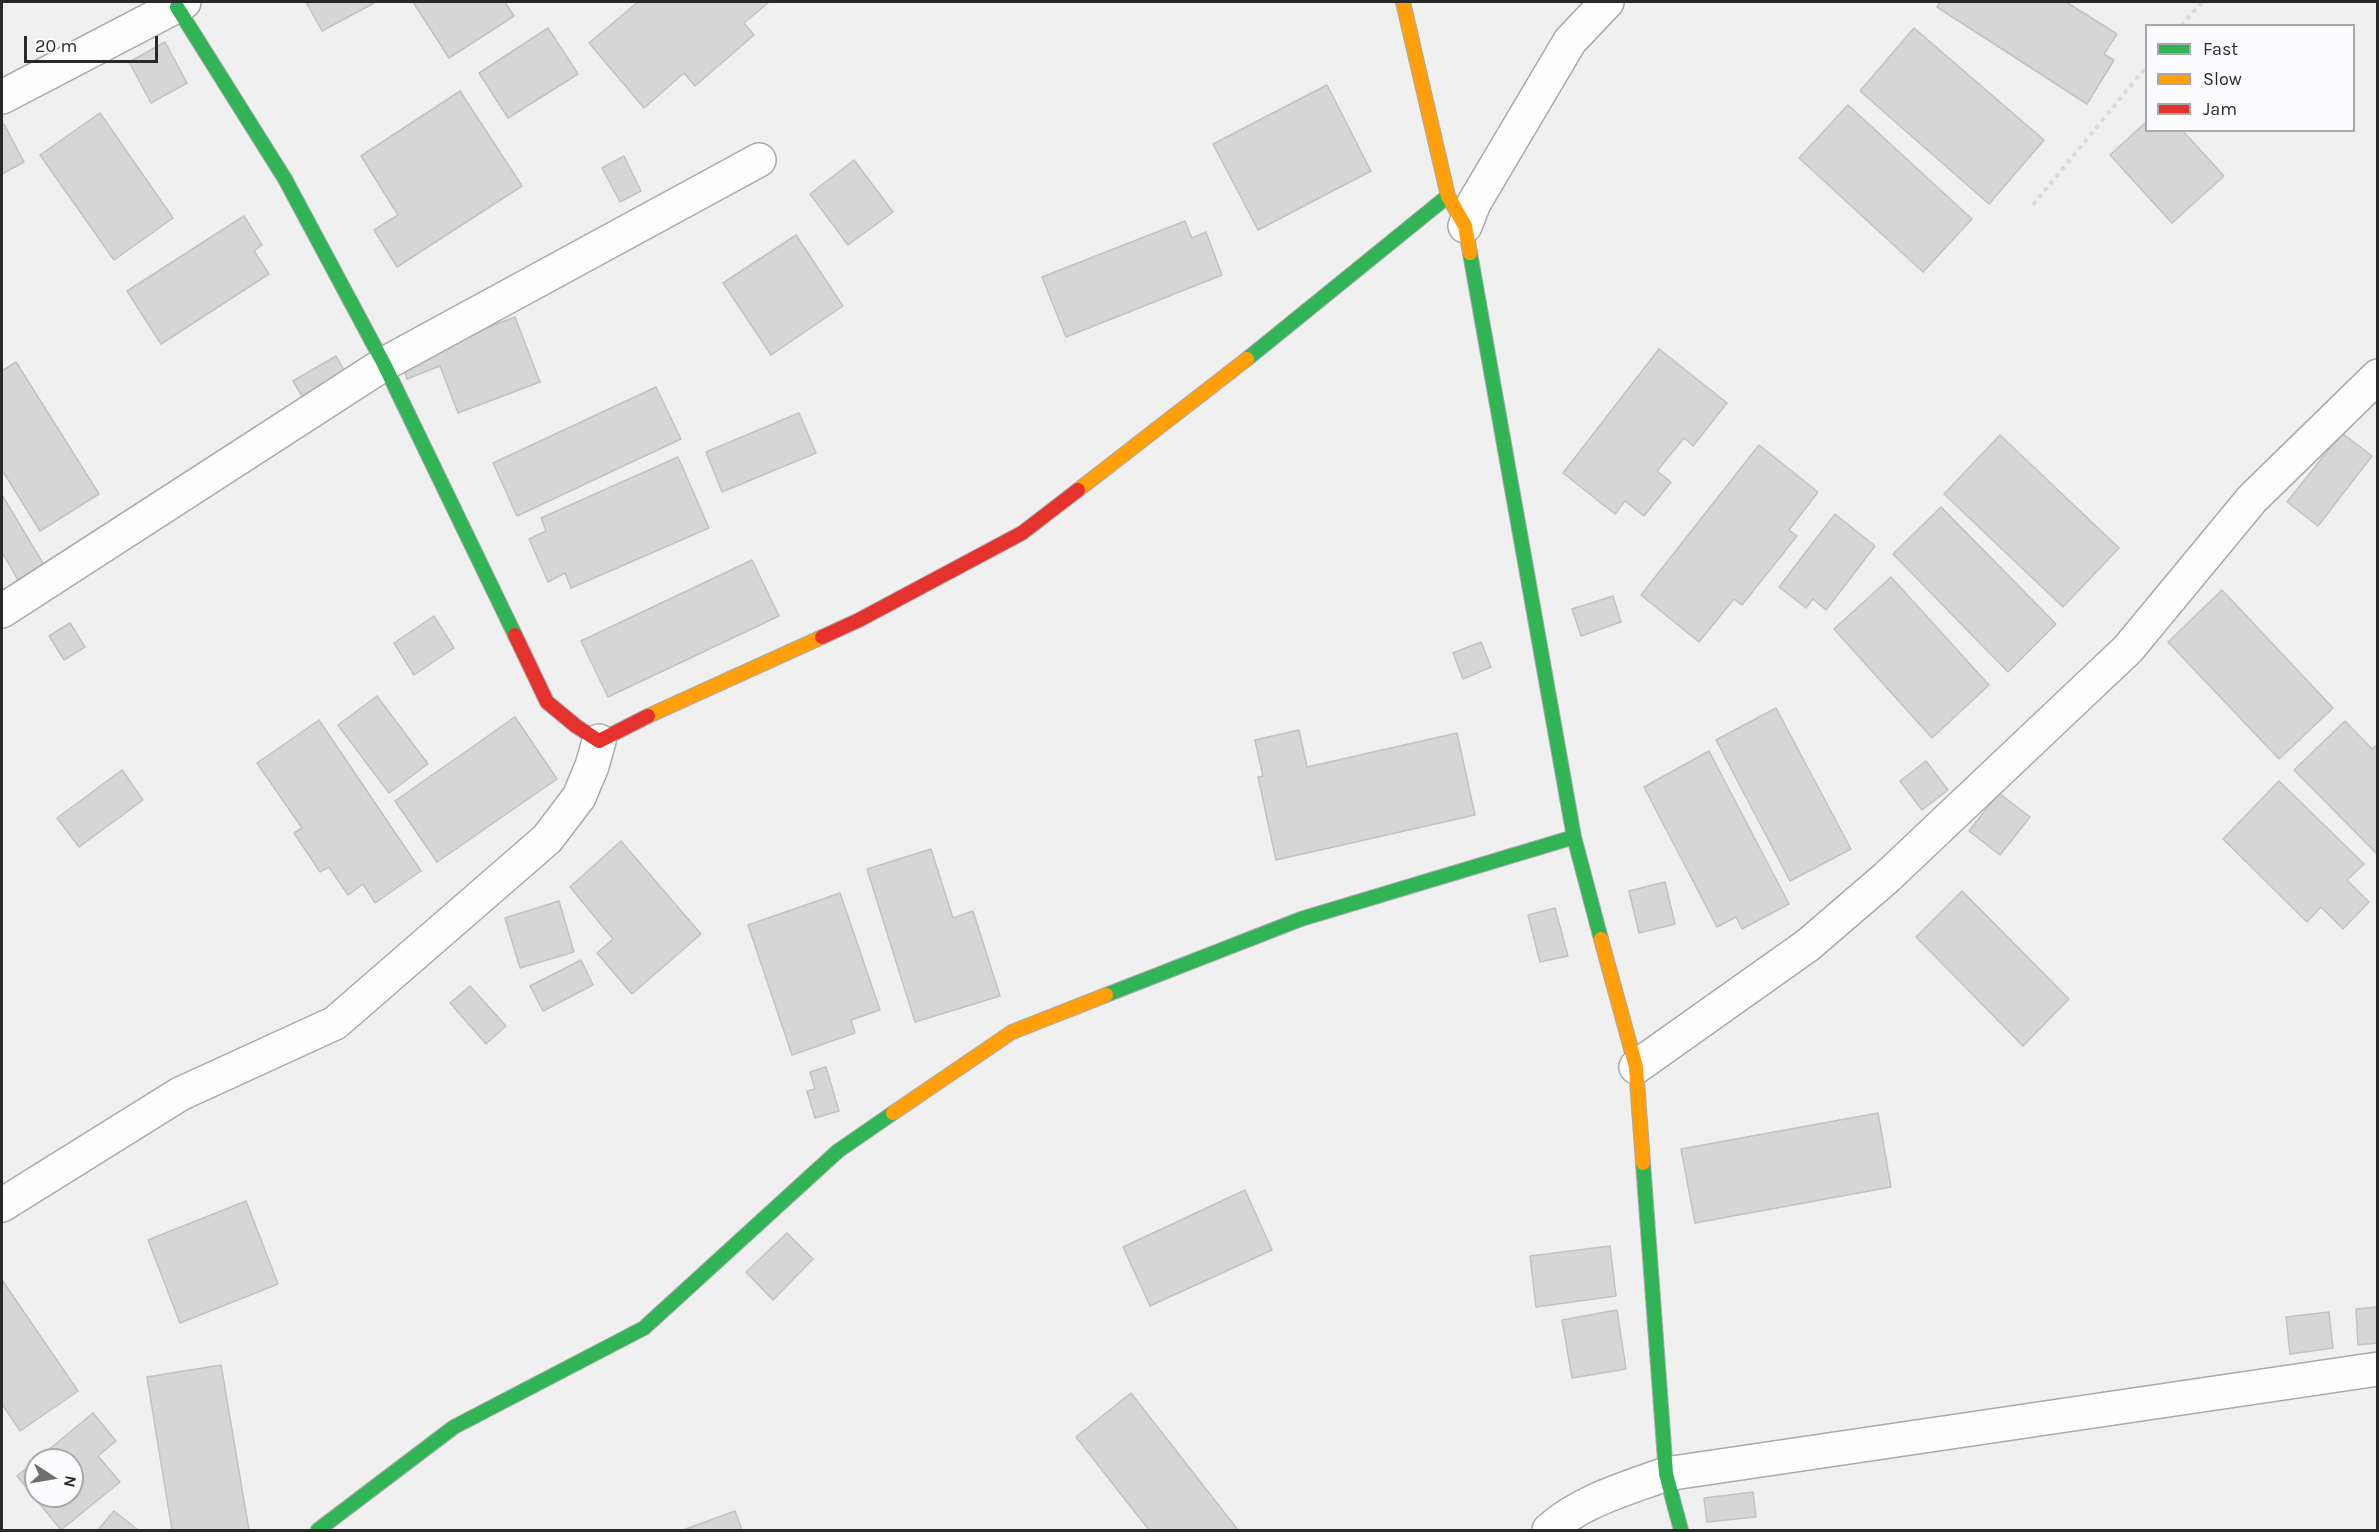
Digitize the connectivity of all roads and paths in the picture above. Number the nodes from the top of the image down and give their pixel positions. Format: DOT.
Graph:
graph roads {
  1 [pos="1403,2"];
  2 [pos="1607,2"];
  3 [pos="2202,2"];
  4 [pos="180,4"];
  5 [pos="2183,24"];
  6 [pos="2145,68"];
  7 [pos="2,97"];
  8 [pos="759,160"];
  9 [pos="1448,196"];
  10 [pos="2033,205"];
  11 [pos="1465,226"];
  12 [pos="384,364"];
  13 [pos="2378,376"];
  14 [pos="2,610"];
  15 [pos="599,741"];
  16 [pos="1574,837"];
  17 [pos="1636,1067"];
  18 [pos="2,1205"];
  19 [pos="2378,1369"];
  20 [pos="1666,1474"];
  21 [pos="318,1530"];
  22 [pos="1549,1530"];
  23 [pos="1681,1530"];
  1 -- 9 [label="street"];
  2 -- 11 [label="street"];
  3 -- 5 [label="path"];
  4 -- 7 [label="street"];
  4 -- 12 [label="street"];
  6 -- 10 [label="path"];
  8 -- 12 [label="street"];
  9 -- 11 [label="street"];
  9 -- 15 [label="street"];
  11 -- 16 [label="street"];
  12 -- 14 [label="street"];
  12 -- 15 [label="street"];
  13 -- 17 [label="street"];
  15 -- 18 [label="street"];
  16 -- 17 [label="street"];
  16 -- 21 [label="street"];
  17 -- 20 [label="street"];
  19 -- 20 [label="street"];
  20 -- 22 [label="street"];
  20 -- 23 [label="street"];
}
